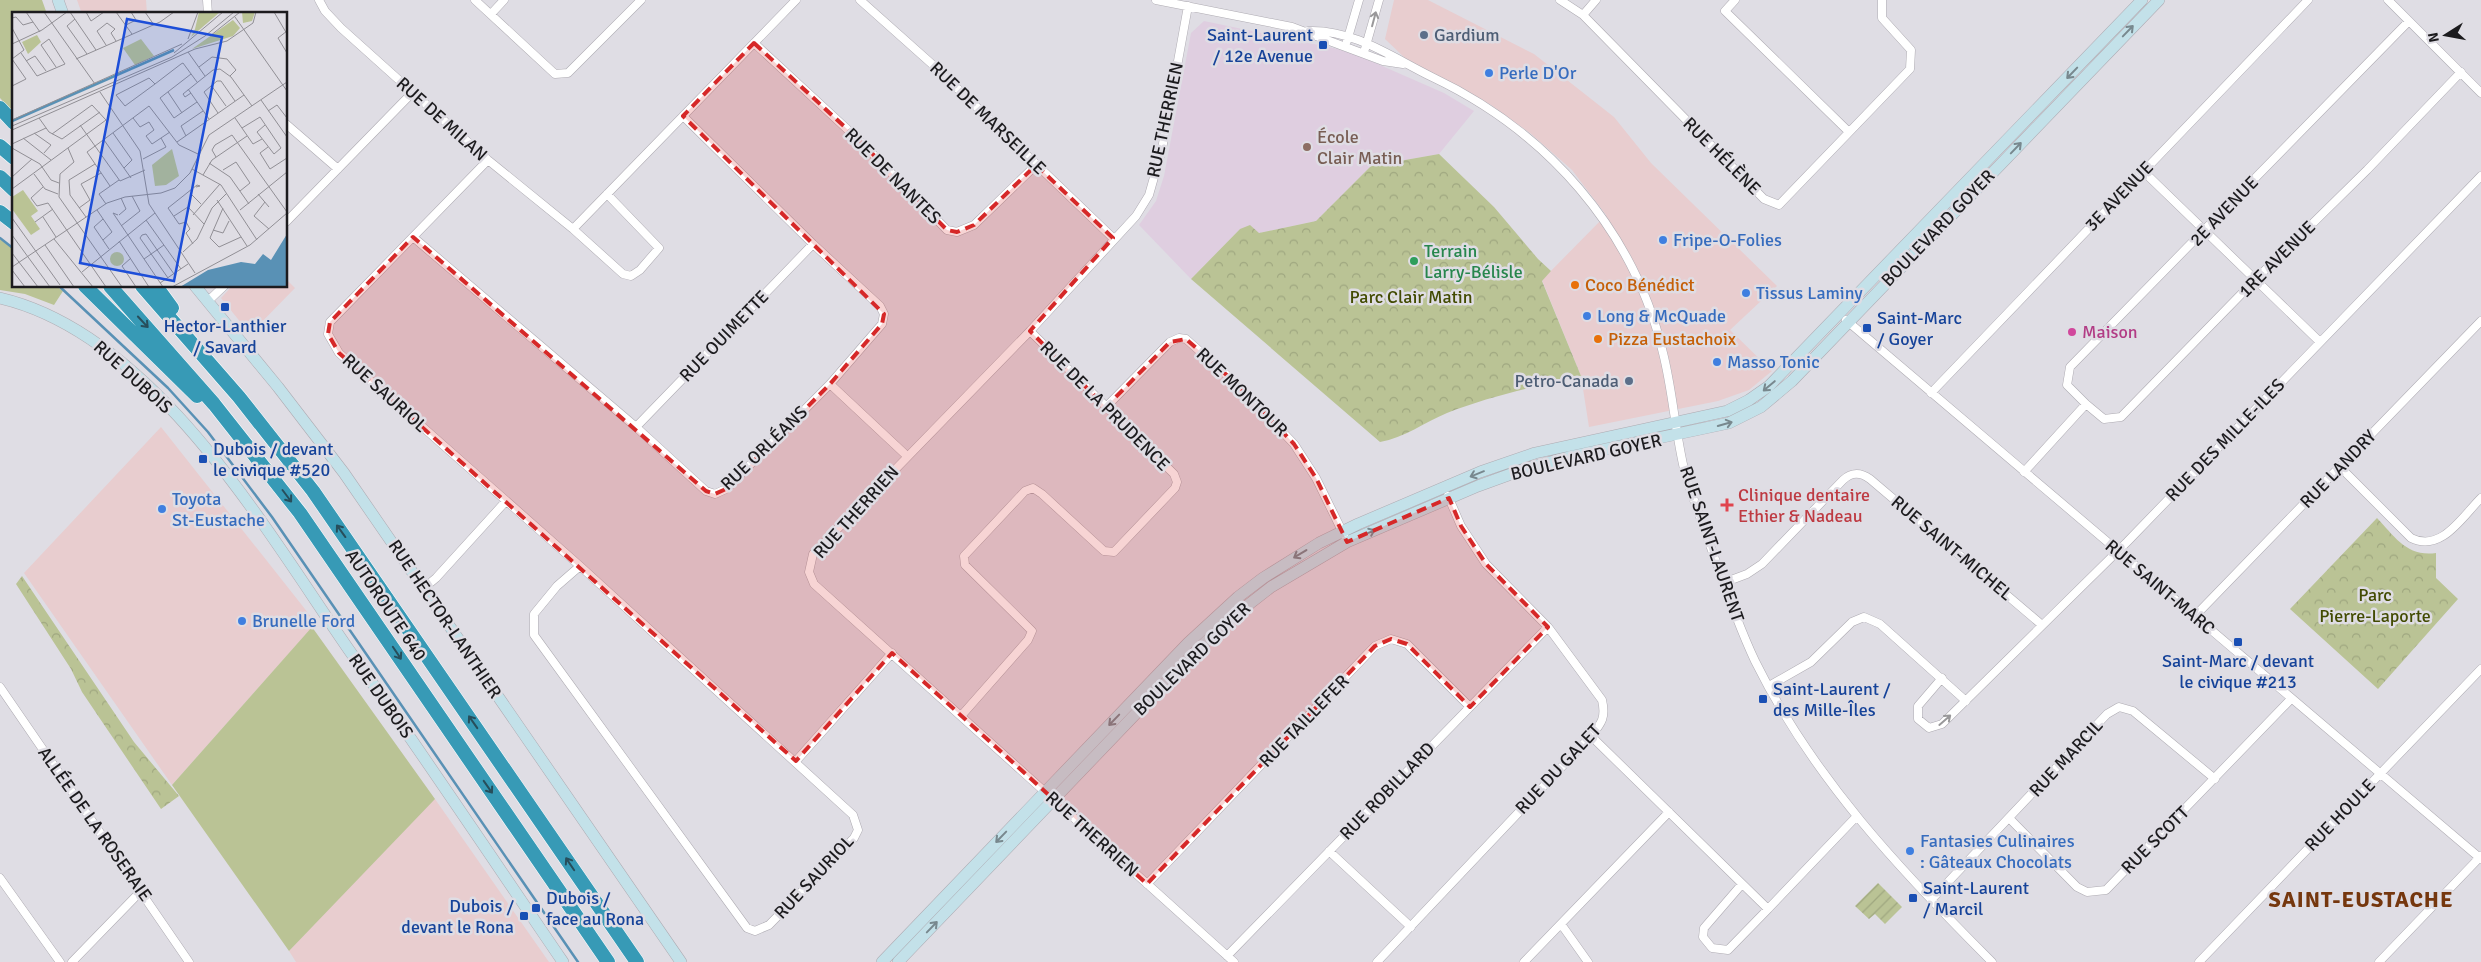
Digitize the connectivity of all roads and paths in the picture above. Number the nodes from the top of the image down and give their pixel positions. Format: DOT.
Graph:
graph roads {
  1 [pos="58,0"];
  2 [pos="319,0"];
  3 [pos="475,0"];
  4 [pos="504,0"];
  5 [pos="642,0"];
  6 [pos="796,0"];
  7 [pos="860,0"];
  8 [pos="1156,0"];
  9 [pos="1360,0"];
  10 [pos="1379,0"];
  11 [pos="1560,0"];
  12 [pos="1596,0"];
  13 [pos="1735,0"];
  14 [pos="1882,0"];
  15 [pos="2142,0"];
  16 [pos="2159,0"];
  17 [pos="2308,0"];
  18 [pos="2388,0"];
  19 [pos="1188,6"];
  20 [pos="62,12"];
  21 [pos="491,14"];
  22 [pos="1583,15"];
  23 [pos="2409,21"];
  24 [pos="1308,31"];
  25 [pos="1348,37"];
  26 [pos="754,44"];
  27 [pos="1367,44"];
  28 [pos="1345,47"];
  29 [pos="1364,53"];
  30 [pos="1405,64"];
  31 [pos="2461,72"];
  32 [pos="413,92"];
  33 [pos="2481,93"];
  34 [pos="0,108"];
  35 [pos="683,116"];
  36 [pos="12,121"];
  37 [pos="288,126"];
  38 [pos="1848,131"];
  39 [pos="0,146"];
  40 [pos="12,156"];
  41 [pos="488,160"];
  42 [pos="1036,165"];
  43 [pos="338,169"];
  44 [pos="2143,171"];
  45 [pos="2481,176"];
  46 [pos="0,177"];
  47 [pos="12,188"];
  48 [pos="607,194"];
  49 [pos="0,212"];
  50 [pos="288,220"];
  51 [pos="12,221"];
  52 [pos="573,229"];
  53 [pos="2206,231"];
  54 [pos="413,236"];
  55 [pos="1113,238"];
  56 [pos="813,244"];
  57 [pos="2256,279"];
  58 [pos="88,288"];
  59 [pos="112,288"];
  60 [pos="144,288"];
  61 [pos="157,288"];
  62 [pos="196,288"];
  63 [pos="222,288"];
  64 [pos="0,298"];
  65 [pos="207,302"];
  66 [pos="1844,318"];
  67 [pos="2481,321"];
  68 [pos="1030,331"];
  69 [pos="2320,342"];
  70 [pos="830,384"];
  71 [pos="1931,393"];
  72 [pos="239,397"];
  73 [pos="2086,404"];
  74 [pos="1106,407"];
  75 [pos="1676,423"];
  76 [pos="636,427"];
  77 [pos="1678,434"];
  78 [pos="246,444"];
  79 [pos="907,456"];
  80 [pos="2340,466"];
  81 [pos="2024,472"];
  82 [pos="1447,492"];
  83 [pos="2481,498"];
  84 [pos="506,501"];
  85 [pos="1345,536"];
  86 [pos="2117,551"];
  87 [pos="580,566"];
  88 [pos="1723,583"];
  89 [pos="424,588"];
  90 [pos="2194,616"];
  91 [pos="2042,625"];
  92 [pos="1548,627"];
  93 [pos="892,653"];
  94 [pos="2481,669"];
  95 [pos="1942,678"];
  96 [pos="1769,686"];
  97 [pos="1,692"];
  98 [pos="2291,699"];
  99 [pos="1966,701"];
  100 [pos="1470,707"];
  101 [pos="961,716"];
  102 [pos="1591,736"];
  103 [pos="796,761"];
  104 [pos="2380,774"];
  105 [pos="2216,779"];
  106 [pos="1049,796"];
  107 [pos="1669,812"];
  108 [pos="1856,817"];
  109 [pos="2009,818"];
  110 [pos="1328,851"];
  111 [pos="2480,857"];
  112 [pos="0,878"];
  113 [pos="1147,884"];
  114 [pos="1742,884"];
  115 [pos="141,891"];
  116 [pos="1931,900"];
  117 [pos="1768,909"];
  118 [pos="1561,924"];
  119 [pos="1411,927"];
  120 [pos="1227,956"];
  121 [pos="60,962"];
  122 [pos="72,962"];
  123 [pos="189,962"];
  124 [pos="563,962"];
  125 [pos="608,962"];
  126 [pos="637,962"];
  127 [pos="681,962"];
  128 [pos="882,962"];
  129 [pos="898,962"];
  130 [pos="1234,962"];
  131 [pos="1377,962"];
  132 [pos="1524,962"];
  133 [pos="1588,962"];
  134 [pos="1992,962"];
  135 [pos="2199,962"];
  136 [pos="2380,962"];
  1 -- 20 [label="street"];
  2 -- 32 [label="street, RUE DE MILAN"];
  3 -- 21 [label="street"];
  4 -- 21 [label="street"];
  5 -- 21 [label="street"];
  6 -- 26 [label="street"];
  7 -- 42 [label="street, RUE DE MARSEILLE"];
  8 -- 19 [label="street, RUE SAINT-LAURENT"];
  9 -- 25 [label="street"];
  27 -- 10 [label="street, one-way"];
  11 -- 22 [label="street, RUE HÉLÈNE"];
  12 -- 22 [label="street"];
  13 -- 38 [label="street"];
  14 -- 38 [label="street, RUE HÉLÈNE"];
  15 -- 66 [label="street, BOULEVARD GOYER, one-way"];
  66 -- 16 [label="street, BOULEVARD GOYER, one-way"];
  17 -- 44 [label="street, 3E AVENUE"];
  18 -- 23 [label="street"];
  19 -- 24 [label="street, RUE SAINT-LAURENT"];
  19 -- 55 [label="street, RUE THERRIEN"];
  22 -- 38 [label="street, RUE HÉLÈNE"];
  23 -- 31 [label="street"];
  23 -- 53 [label="street, 2E AVENUE"];
  24 -- 25 [label="street, RUE SAINT-LAURENT"];
  24 -- 28 [label="street, RUE SAINT-LAURENT"];
  25 -- 27 [label="street, RUE SAINT-LAURENT"];
  25 -- 28 [label="street"];
  26 -- 35 [label="street"];
  26 -- 42 [label="street, RUE DE NANTES"];
  27 -- 29 [label="street"];
  27 -- 30 [label="street, RUE SAINT-LAURENT"];
  28 -- 29 [label="street, RUE SAINT-LAURENT"];
  29 -- 30 [label="street, RUE SAINT-LAURENT"];
  30 -- 75 [label="street, RUE SAINT-LAURENT"];
  31 -- 33 [label="street"];
  31 -- 57 [label="street, 1RE AVENUE"];
  32 -- 41 [label="street, RUE DE MILAN"];
  32 -- 43 [label="street"];
  34 -- 36 [label="highway"];
  35 -- 48 [label="street"];
  35 -- 56 [label="street, RUE ORLÉANS"];
  37 -- 43 [label="street"];
  39 -- 40 [label="highway"];
  41 -- 52 [label="street, RUE DE MILAN"];
  41 -- 54 [label="street, RUE SAURIOL"];
  42 -- 55 [label="street, RUE DE MARSEILLE"];
  43 -- 50 [label="street"];
  44 -- 53 [label="street"];
  44 -- 71 [label="street, 3E AVENUE"];
  45 -- 69 [label="street, RUE DES MILLE-ILES"];
  46 -- 47 [label="highway"];
  48 -- 52 [label="street"];
  48 -- 52 [label="street, RUE DE MILAN"];
  49 -- 51 [label="highway"];
  53 -- 57 [label="street"];
  53 -- 73 [label="street, 2E AVENUE"];
  54 -- 76 [label="street, RUE ORLÉANS"];
  54 -- 84 [label="street, RUE SAURIOL"];
  55 -- 68 [label="street, RUE THERRIEN"];
  56 -- 70 [label="street, RUE ORLÉANS"];
  56 -- 76 [label="street, RUE OUIMETTE"];
  57 -- 69 [label="street"];
  57 -- 73 [label="street, 1RE AVENUE"];
  58 -- 78 [label="highway"];
  59 -- 78 [label="highway, AUTOROUTE 640, one-way"];
  60 -- 72 [label="highway, AUTOROUTE 640"];
  61 -- 72 [label="highway"];
  62 -- 65 [label="street, RUE HECTOR-LANTHIER"];
  63 -- 65 [label="street"];
  64 -- 124 [label="street, RUE DUBOIS"];
  65 -- 89 [label="street, RUE HECTOR-LANTHIER"];
  66 -- 71 [label="street, RUE SAINT-MARC"];
  66 -- 75 [label="street, BOULEVARD GOYER, one-way"];
  77 -- 66 [label="street, BOULEVARD GOYER, one-way"];
  67 -- 80 [label="street, RUE LANDRY"];
  68 -- 74 [label="street, RUE DE LA PRUDENCE"];
  68 -- 79 [label="street, RUE THERRIEN"];
  69 -- 86 [label="street, RUE DES MILLE-ILES"];
  70 -- 76 [label="street, RUE ORLÉANS"];
  70 -- 79 [label="street"];
  71 -- 81 [label="street, RUE SAINT-MARC"];
  126 -- 72 [label="highway, AUTOROUTE 640, one-way"];
  73 -- 81 [label="street"];
  74 -- 85 [label="street, RUE MONTOUR"];
  74 -- 101 [label="street, RUE DE LA PRUDENCE"];
  75 -- 77 [label="street, RUE SAINT-LAURENT"];
  75 -- 82 [label="street, BOULEVARD GOYER, one-way"];
  77 -- 82 [label="street, BOULEVARD GOYER"];
  77 -- 88 [label="street, RUE SAINT-LAURENT"];
  78 -- 125 [label="highway, AUTOROUTE 640, one-way"];
  79 -- 93 [label="street, RUE THERRIEN"];
  80 -- 83 [label="street"];
  80 -- 90 [label="street, RUE LANDRY"];
  81 -- 86 [label="street, RUE SAINT-MARC"];
  82 -- 85 [label="street, BOULEVARD GOYER"];
  82 -- 92 [label="street, RUE DU GALET"];
  84 -- 87 [label="street, RUE SAURIOL"];
  84 -- 89 [label="street"];
  85 -- 106 [label="street, BOULEVARD GOYER"];
  86 -- 90 [label="street, RUE SAINT-MARC"];
  86 -- 91 [label="street, RUE DES MILLE-ILES"];
  87 -- 103 [label="street, RUE SAURIOL"];
  87 -- 103 [label="street, RUE SAURIOL"];
  88 -- 91 [label="street, RUE SAINT-MICHEL"];
  88 -- 96 [label="street, RUE SAINT-LAURENT"];
  89 -- 127 [label="street, RUE HECTOR-LANTHIER"];
  90 -- 98 [label="street, RUE SAINT-MARC"];
  91 -- 99 [label="street, RUE DES MILLE-ILES"];
  92 -- 100 [label="street, RUE ROBILLARD"];
  92 -- 102 [label="street, RUE DU GALET"];
  93 -- 101 [label="street, RUE THERRIEN"];
  93 -- 103 [label="street"];
  94 -- 104 [label="street, RUE HOULE"];
  95 -- 96 [label="street"];
  95 -- 99 [label="street"];
  95 -- 99 [label="street, RUE DES MILLE-ILES, one-way"];
  96 -- 108 [label="street, RUE SAINT-LAURENT"];
  97 -- 115 [label="street, ALLÉE DE LA ROSERAIE"];
  98 -- 104 [label="street, RUE SAINT-MARC"];
  98 -- 105 [label="street, RUE SCOTT"];
  100 -- 110 [label="street, RUE ROBILLARD"];
  100 -- 113 [label="street, RUE TAILLEFER"];
  101 -- 106 [label="street, RUE THERRIEN"];
  102 -- 107 [label="street"];
  102 -- 119 [label="street, RUE DU GALET"];
  104 -- 111 [label="street, RUE SAINT-MARC"];
  104 -- 135 [label="street, RUE HOULE"];
  105 -- 109 [label="street, RUE MARCIL"];
  105 -- 109 [label="street, RUE SCOTT"];
  106 -- 113 [label="street, RUE THERRIEN"];
  106 -- 128 [label="street, BOULEVARD GOYER, one-way"];
  129 -- 106 [label="street, BOULEVARD GOYER, one-way"];
  107 -- 114 [label="street"];
  107 -- 118 [label="street"];
  108 -- 116 [label="street, RUE SAINT-LAURENT"];
  108 -- 117 [label="street"];
  109 -- 116 [label="street, RUE MARCIL"];
  110 -- 119 [label="street"];
  110 -- 120 [label="street, RUE ROBILLARD"];
  111 -- 136 [label="street"];
  112 -- 121 [label="street"];
  113 -- 120 [label="street, RUE THERRIEN"];
  114 -- 117 [label="street"];
  114 -- 117 [label="street"];
  115 -- 122 [label="street"];
  115 -- 123 [label="street, ALLÉE DE LA ROSERAIE"];
  116 -- 134 [label="street, RUE SAINT-LAURENT"];
  118 -- 132 [label="street"];
  118 -- 133 [label="street"];
  119 -- 131 [label="street, RUE DU GALET"];
  120 -- 130 [label="street, RUE THERRIEN"];
}
